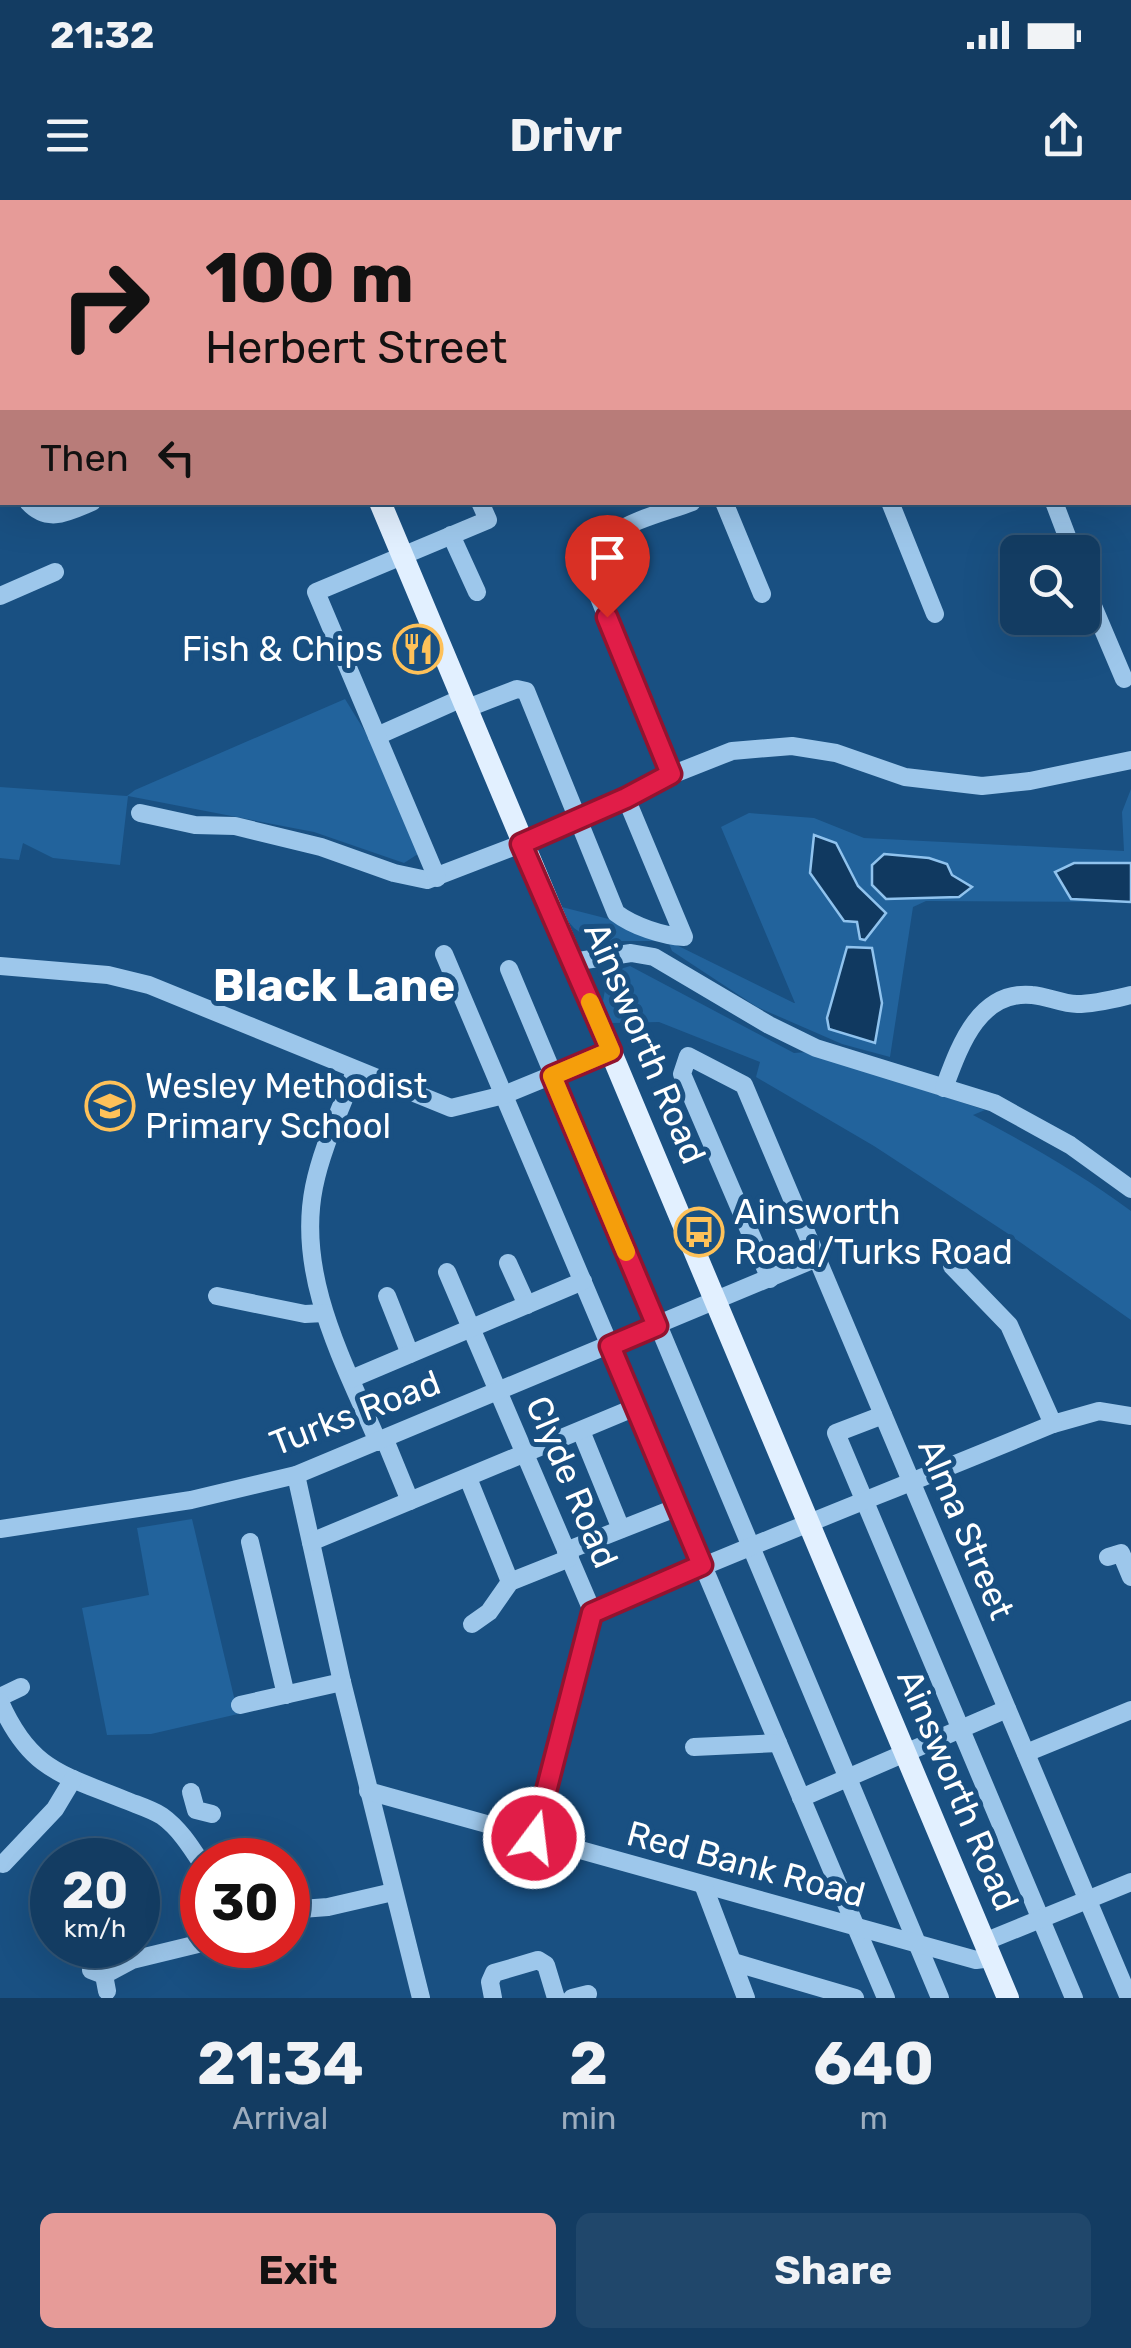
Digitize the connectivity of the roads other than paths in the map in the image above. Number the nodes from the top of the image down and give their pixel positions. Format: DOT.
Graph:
graph roads {
  1 [pos="31,505"];
  2 [pos="83,505"];
  3 [pos="381,505"];
  4 [pos="684,505"];
  5 [pos="725,505"];
  6 [pos="891,505"];
  7 [pos="1055,505"];
  8 [pos="484,511"];
  9 [pos="451,535"];
  10 [pos="1067,535"];
  11 [pos="403,555"];
  12 [pos="55,572"];
  13 [pos="477,592"];
  14 [pos="762,595"];
  15 [pos="0,596"];
  16 [pos="935,614"];
  17 [pos="1100,622"];
  18 [pos="1124,679"];
  19 [pos="462,704"];
  20 [pos="376,736"];
  21 [pos="1131,760"];
  22 [pos="671,774"];
  23 [pos="626,798"];
  24 [pos="140,814"];
  25 [pos="580,820"];
  26 [pos="521,844"];
  27 [pos="437,878"];
  28 [pos="444,954"];
  29 [pos="572,962"];
  30 [pos="0,966"];
  31 [pos="509,969"];
  32 [pos="1131,996"];
  33 [pos="611,1051"];
  34 [pos="355,1071"];
  35 [pos="552,1076"];
  36 [pos="944,1088"];
  37 [pos="504,1095"];
  38 [pos="1131,1188"];
  39 [pos="817,1258"];
  40 [pos="508,1263"];
  41 [pos="952,1265"];
  42 [pos="448,1272"];
  43 [pos="770,1278"];
  44 [pos="583,1281"];
  45 [pos="217,1296"];
  46 [pos="386,1296"];
  47 [pos="717,1302"];
  48 [pos="527,1305"];
  49 [pos="324,1313"];
  50 [pos="657,1326"];
  51 [pos="471,1328"];
  52 [pos="610,1346"];
  53 [pos="410,1354"];
  54 [pos="351,1378"];
  55 [pos="498,1392"];
  56 [pos="636,1407"];
  57 [pos="883,1415"];
  58 [pos="1131,1416"];
  59 [pos="1052,1424"];
  60 [pos="581,1431"];
  61 [pos="382,1441"];
  62 [pos="525,1454"];
  63 [pos="296,1474"];
  64 [pos="468,1478"];
  65 [pos="912,1483"];
  66 [pos="410,1501"];
  67 [pos="866,1502"];
  68 [pos="678,1507"];
  69 [pos="808,1526"];
  70 [pos="0,1530"];
  71 [pos="621,1530"];
  72 [pos="250,1542"];
  73 [pos="311,1542"];
  74 [pos="751,1547"];
  75 [pos="568,1555"];
  76 [pos="1108,1558"];
  77 [pos="702,1565"];
  78 [pos="1131,1577"];
  79 [pos="510,1582"];
  80 [pos="592,1613"];
  81 [pos="472,1624"];
  82 [pos="342,1682"];
  83 [pos="21,1686"];
  84 [pos="286,1695"];
  85 [pos="0,1699"];
  86 [pos="240,1706"];
  87 [pos="1007,1709"];
  88 [pos="1131,1710"];
  89 [pos="962,1729"];
  90 [pos="778,1743"];
  91 [pos="694,1746"];
  92 [pos="904,1754"];
  93 [pos="1026,1754"];
  94 [pos="849,1778"];
  95 [pos="73,1779"];
  96 [pos="368,1792"];
  97 [pos="801,1798"];
  98 [pos="200,1805"];
  99 [pos="175,1828"];
  100 [pos="182,1838"];
  101 [pos="534,1838"];
  102 [pos="3,1864"];
  103 [pos="1131,1882"];
  104 [pos="704,1887"];
  105 [pos="393,1892"];
  106 [pos="1088,1899"];
  107 [pos="310,1909"];
  108 [pos="1041,1918"];
  109 [pos="856,1928"];
  110 [pos="918,1944"];
  111 [pos="180,1948"];
  112 [pos="988,1950"];
  113 [pos="733,1962"];
  114 [pos="101,1978"];
  115 [pos="421,1998"];
  116 [pos="493,1998"];
  117 [pos="556,1998"];
  118 [pos="746,1998"];
  119 [pos="856,1998"];
  120 [pos="886,1998"];
  121 [pos="940,1998"];
  122 [pos="1008,1998"];
  123 [pos="1074,1998"];
  124 [pos="1129,1998"];
  1 -- 2 [label="street"];
  3 -- 11 [label="main road, Ainsworth Road"];
  4 -- 22 [label="street"];
  5 -- 14 [label="street"];
  6 -- 16 [label="street"];
  7 -- 10 [label="street"];
  8 -- 9 [label="street"];
  9 -- 11 [label="street"];
  9 -- 13 [label="street"];
  11 -- 19 [label="main road, Ainsworth Road"];
  11 -- 20 [label="street"];
  12 -- 15 [label="street"];
  17 -- 18 [label="street"];
  19 -- 20 [label="street"];
  19 -- 25 [label="street"];
  19 -- 26 [label="main road, Ainsworth Road"];
  20 -- 27 [label="street"];
  21 -- 22 [label="street"];
  22 -- 23 [label="street"];
  23 -- 25 [label="street"];
  23 -- 25 [label="street"];
  24 -- 27 [label="street"];
  25 -- 26 [label="street"];
  26 -- 27 [label="street"];
  26 -- 29 [label="main road, Ainsworth Road"];
  28 -- 37 [label="street"];
  29 -- 33 [label="main road, Ainsworth Road"];
  29 -- 36 [label="street"];
  30 -- 34 [label="street"];
  31 -- 35 [label="street"];
  32 -- 36 [label="street"];
  33 -- 35 [label="street"];
  33 -- 47 [label="main road, Ainsworth Road"];
  34 -- 37 [label="street"];
  34 -- 49 [label="street"];
  35 -- 37 [label="street"];
  35 -- 50 [label="street"];
  36 -- 38 [label="street"];
  37 -- 44 [label="street"];
  39 -- 43 [label="street, Turks Road"];
  39 -- 43 [label="street, Alma Street"];
  39 -- 57 [label="street, Alma Street"];
  40 -- 48 [label="street"];
  41 -- 59 [label="street"];
  42 -- 51 [label="street, Clyde Road"];
  43 -- 47 [label="street, Turks Road"];
  44 -- 48 [label="street"];
  44 -- 52 [label="street"];
  45 -- 49 [label="street"];
  46 -- 53 [label="street"];
  47 -- 50 [label="street, Turks Road"];
  47 -- 69 [label="main road, Ainsworth Road"];
  48 -- 51 [label="street"];
  49 -- 54 [label="street"];
  50 -- 52 [label="street, Turks Road"];
  50 -- 74 [label="street"];
  51 -- 53 [label="street"];
  51 -- 55 [label="street, Clyde Road"];
  52 -- 55 [label="street, Turks Road"];
  52 -- 56 [label="street"];
  53 -- 54 [label="street"];
  54 -- 61 [label="street"];
  55 -- 61 [label="street, Turks Road"];
  55 -- 62 [label="street, Clyde Road"];
  56 -- 60 [label="street"];
  56 -- 68 [label="street"];
  57 -- 65 [label="street, Alma Street"];
  57 -- 67 [label="street"];
  58 -- 59 [label="street"];
  59 -- 65 [label="street"];
  60 -- 62 [label="street"];
  60 -- 71 [label="street"];
  61 -- 63 [label="street, Turks Road"];
  61 -- 66 [label="street"];
  62 -- 64 [label="street"];
  62 -- 75 [label="street, Clyde Road"];
  63 -- 70 [label="street, Turks Road"];
  63 -- 73 [label="street"];
  64 -- 66 [label="street"];
  64 -- 79 [label="street"];
  65 -- 67 [label="street"];
  65 -- 87 [label="street, Alma Street"];
  66 -- 73 [label="street"];
  67 -- 69 [label="street"];
  67 -- 89 [label="street"];
  68 -- 71 [label="street"];
  68 -- 77 [label="street"];
  69 -- 74 [label="street"];
  69 -- 92 [label="main road, Ainsworth Road"];
  71 -- 75 [label="street"];
  72 -- 84 [label="street"];
  73 -- 82 [label="street"];
  74 -- 77 [label="street"];
  74 -- 94 [label="street"];
  75 -- 79 [label="street"];
  75 -- 80 [label="street, Clyde Road"];
  76 -- 78 [label="street"];
  77 -- 80 [label="street"];
  77 -- 90 [label="street"];
  79 -- 81 [label="street"];
  80 -- 101 [label="street, Clyde Road"];
  82 -- 84 [label="street"];
  82 -- 96 [label="street"];
  83 -- 85 [label="street"];
  84 -- 86 [label="street"];
  85 -- 95 [label="street"];
  87 -- 89 [label="street"];
  87 -- 93 [label="street, Alma Street"];
  88 -- 93 [label="street"];
  89 -- 92 [label="street"];
  89 -- 108 [label="street"];
  90 -- 91 [label="street"];
  90 -- 97 [label="street"];
  92 -- 94 [label="street"];
  92 -- 112 [label="main road, Ainsworth Road"];
  93 -- 106 [label="street, Alma Street"];
  94 -- 97 [label="street"];
  94 -- 110 [label="street"];
  95 -- 99 [label="street"];
  95 -- 102 [label="street"];
  96 -- 101 [label="street, Red Bank Road"];
  96 -- 105 [label="street"];
  97 -- 109 [label="street"];
  98 -- 99 [label="street"];
  99 -- 100 [label="street"];
  101 -- 104 [label="street, Red Bank Road"];
  103 -- 106 [label="street"];
  104 -- 109 [label="street, Red Bank Road"];
  104 -- 113 [label="street"];
  105 -- 107 [label="street"];
  105 -- 115 [label="street"];
  106 -- 108 [label="street"];
  106 -- 124 [label="street, Alma Street"];
  108 -- 112 [label="street"];
  108 -- 123 [label="street"];
  109 -- 110 [label="street, Red Bank Road"];
  109 -- 120 [label="street"];
  110 -- 112 [label="street, Red Bank Road"];
  110 -- 121 [label="street"];
  111 -- 114 [label="street"];
  112 -- 122 [label="main road, Ainsworth Road"];
  113 -- 118 [label="street"];
  113 -- 119 [label="street"];
  116 -- 117 [label="street"];
}
